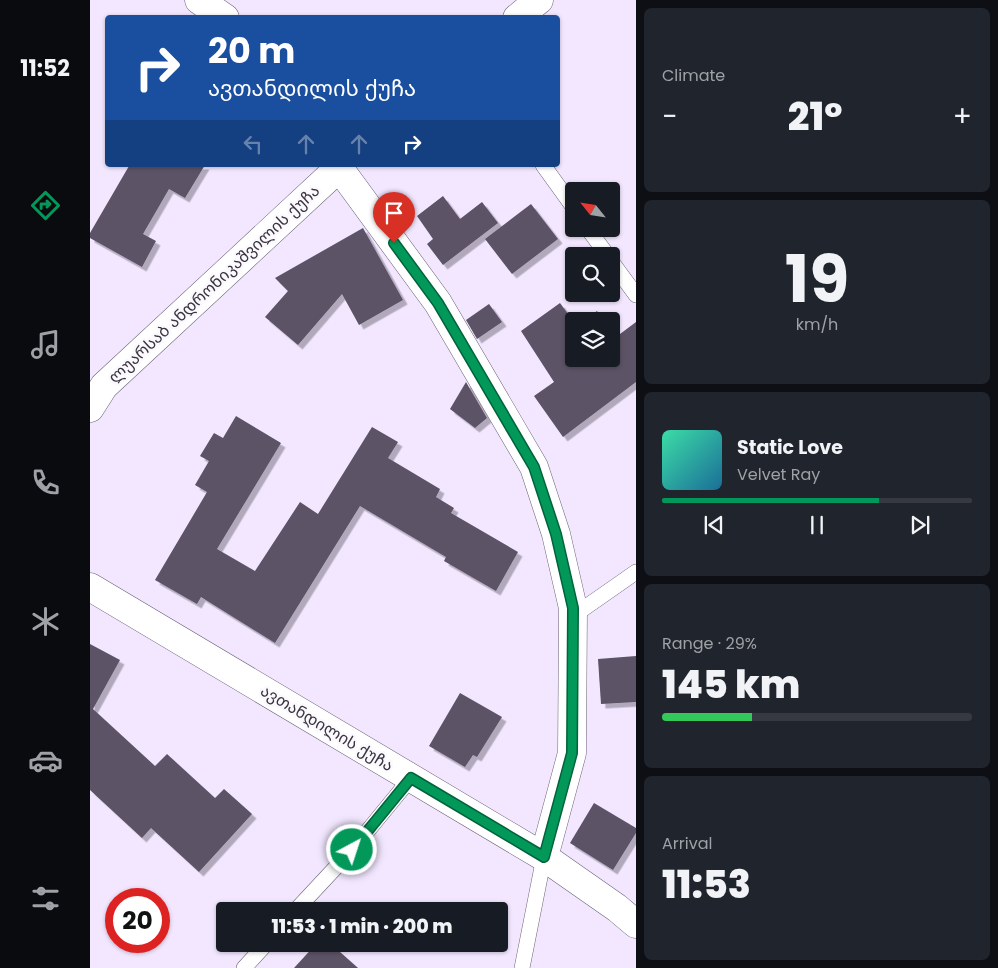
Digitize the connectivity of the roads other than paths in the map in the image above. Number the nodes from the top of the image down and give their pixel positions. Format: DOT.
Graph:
graph roads {
  1 [pos="199,0"];
  2 [pos="540,0"];
  3 [pos="222,15"];
  4 [pos="522,15"];
  5 [pos="338,167"];
  6 [pos="340,167"];
  7 [pos="544,167"];
  8 [pos="565,196"];
  9 [pos="620,273"];
  10 [pos="636,295"];
  11 [pos="90,408"];
  12 [pos="636,572"];
  13 [pos="90,588"];
  14 [pos="573,616"];
  15 [pos="411,778"];
  16 [pos="544,857"];
  17 [pos="303,902"];
  18 [pos="636,924"];
  19 [pos="259,952"];
  20 [pos="244,968"];
  21 [pos="522,968"];
  1 -- 3 [label="street"];
  2 -- 4 [label="street"];
  5 -- 11 [label="street, ლუარსაბ ანდრონიკაშვილის ქუჩა"];
  6 -- 14 [label="street"];
  7 -- 8 [label="lane"];
  9 -- 10 [label="lane"];
  12 -- 14 [label="lane"];
  13 -- 15 [label="street, ავთანდილის ქუჩა"];
  14 -- 16 [label="street"];
  15 -- 16 [label="street, ავთანდილის ქუჩა"];
  15 -- 17 [label="lane"];
  16 -- 18 [label="street, ავთანდილის ქუჩა"];
  16 -- 21 [label="lane"];
  19 -- 20 [label="lane"];
}
